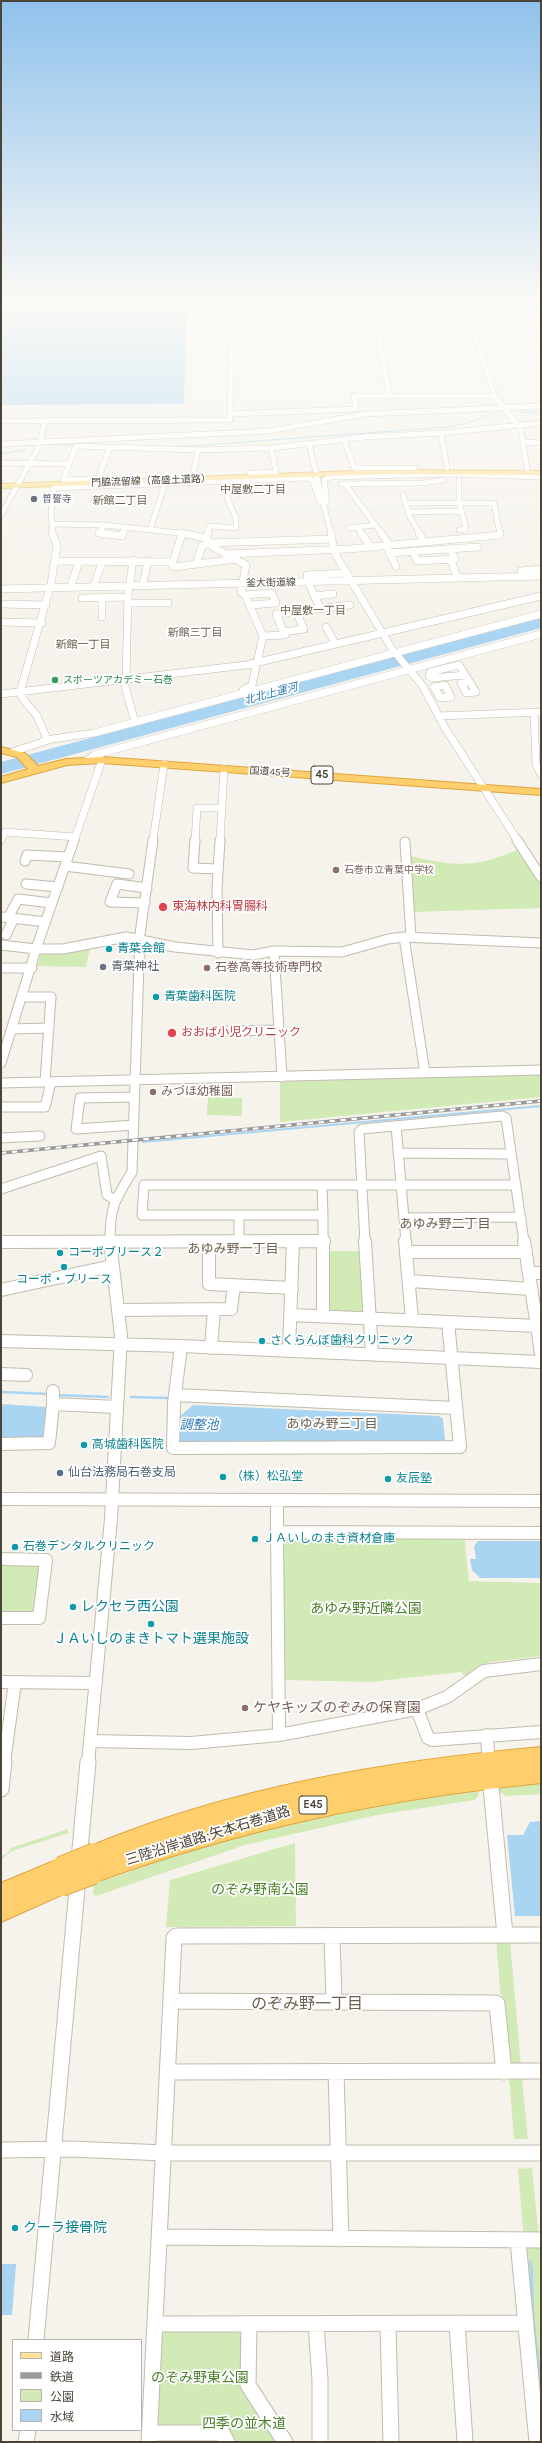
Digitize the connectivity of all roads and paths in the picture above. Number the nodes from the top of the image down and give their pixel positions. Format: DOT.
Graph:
graph roads {
  1 [pos="230,412"];
  2 [pos="309,412"];
  3 [pos="410,412"];
  4 [pos="505,412"];
  5 [pos="230,417"];
  6 [pos="1,421"];
  7 [pos="45,421"];
  8 [pos="541,423"];
  9 [pos="518,424"];
  10 [pos="229,433"];
  11 [pos="441,433"];
  12 [pos="344,439"];
  13 [pos="40,442"];
  14 [pos="524,442"];
  15 [pos="541,443"];
  16 [pos="1,444"];
  17 [pos="309,444"];
  18 [pos="110,447"];
  19 [pos="271,448"];
  20 [pos="198,450"];
  21 [pos="1,463"];
  22 [pos="30,463"];
  23 [pos="68,464"];
  24 [pos="447,468"];
  25 [pos="528,469"];
  26 [pos="541,470"];
  27 [pos="541,473"];
  28 [pos="316,474"];
  29 [pos="192,475"];
  30 [pos="529,476"];
  31 [pos="541,476"];
  32 [pos="448,477"];
  33 [pos="98,479"];
  34 [pos="459,480"];
  35 [pos="234,481"];
  36 [pos="165,483"];
  37 [pos="325,484"];
  38 [pos="345,484"];
  39 [pos="1,486"];
  40 [pos="17,486"];
  41 [pos="404,495"];
  42 [pos="458,502"];
  43 [pos="406,503"];
  44 [pos="325,504"];
  45 [pos="460,511"];
  46 [pos="409,512"];
  47 [pos="1,515"];
  48 [pos="52,524"];
  49 [pos="104,525"];
  50 [pos="376,525"];
  51 [pos="126,527"];
  52 [pos="357,527"];
  53 [pos="349,528"];
  54 [pos="150,530"];
  55 [pos="459,530"];
  56 [pos="182,534"];
  57 [pos="332,539"];
  58 [pos="208,540"];
  59 [pos="423,540"];
  60 [pos="278,541"];
  61 [pos="388,545"];
  62 [pos="371,547"];
  63 [pos="478,547"];
  64 [pos="450,549"];
  65 [pos="334,550"];
  66 [pos="413,551"];
  67 [pos="390,552"];
  68 [pos="225,554"];
  69 [pos="280,554"];
  70 [pos="235,559"];
  71 [pos="450,559"];
  72 [pos="133,560"];
  73 [pos="56,561"];
  74 [pos="148,561"];
  75 [pos="79,562"];
  76 [pos="173,562"];
  77 [pos="102,563"];
  78 [pos="196,564"];
  79 [pos="396,566"];
  80 [pos="541,569"];
  81 [pos="346,573"];
  82 [pos="541,576"];
  83 [pos="457,577"];
  84 [pos="308,581"];
  85 [pos="350,581"];
  86 [pos="143,583"];
  87 [pos="242,584"];
  88 [pos="71,585"];
  89 [pos="130,586"];
  90 [pos="51,588"];
  91 [pos="1,589"];
  92 [pos="333,594"];
  93 [pos="245,595"];
  94 [pos="314,596"];
  95 [pos="541,596"];
  96 [pos="82,598"];
  97 [pos="92,598"];
  98 [pos="102,598"];
  99 [pos="128,599"];
  100 [pos="168,603"];
  101 [pos="1,604"];
  102 [pos="46,605"];
  103 [pos="250,605"];
  104 [pos="350,605"];
  105 [pos="320,608"];
  106 [pos="296,612"];
  107 [pos="541,614"];
  108 [pos="102,617"];
  109 [pos="1,622"];
  110 [pos="42,623"];
  111 [pos="326,627"];
  112 [pos="284,632"];
  113 [pos="383,632"];
  114 [pos="541,634"];
  115 [pos="263,636"];
  116 [pos="335,643"];
  117 [pos="396,652"];
  118 [pos="454,657"];
  119 [pos="257,662"];
  120 [pos="457,665"];
  121 [pos="409,668"];
  122 [pos="465,675"];
  123 [pos="429,676"];
  124 [pos="417,678"];
  125 [pos="124,679"];
  126 [pos="469,682"];
  127 [pos="20,692"];
  128 [pos="1,694"];
  129 [pos="438,694"];
  130 [pos="427,695"];
  131 [pos="233,696"];
  132 [pos="538,712"];
  133 [pos="438,716"];
  134 [pos="135,722"];
  135 [pos="42,742"];
  136 [pos="1,750"];
  137 [pos="16,753"];
  138 [pos="87,760"];
  139 [pos="102,760"];
  140 [pos="164,764"];
  141 [pos="34,769"];
  142 [pos="224,769"];
  143 [pos="541,774"];
  144 [pos="1,780"];
  145 [pos="485,787"];
  146 [pos="541,792"];
  147 [pos="221,808"];
  148 [pos="76,837"];
  149 [pos="1,840"];
  150 [pos="405,842"];
  151 [pos="68,857"];
  152 [pos="25,861"];
  153 [pos="65,866"];
  154 [pos="218,869"];
  155 [pos="129,874"];
  156 [pos="541,877"];
  157 [pos="26,884"];
  158 [pos="58,888"];
  159 [pos="147,888"];
  160 [pos="52,903"];
  161 [pos="145,903"];
  162 [pos="8,918"];
  163 [pos="46,922"];
  164 [pos="6,935"];
  165 [pos="407,937"];
  166 [pos="140,938"];
  167 [pos="541,942"];
  168 [pos="1,945"];
  169 [pos="36,949"];
  170 [pos="274,951"];
  171 [pos="218,953"];
  172 [pos="1,968"];
  173 [pos="32,968"];
  174 [pos="22,997"];
  175 [pos="49,1028"];
  176 [pos="12,1029"];
  177 [pos="277,1030"];
  178 [pos="224,1031"];
  179 [pos="4,1041"];
  180 [pos="1,1063"];
  181 [pos="541,1070"];
  182 [pos="425,1073"];
  183 [pos="282,1077"];
  184 [pos="135,1080"];
  185 [pos="1,1083"];
  186 [pos="49,1083"];
  187 [pos="134,1096"];
  188 [pos="1,1107"];
  189 [pos="134,1125"];
  190 [pos="396,1126"];
  191 [pos="40,1136"];
  192 [pos="1,1138"];
  193 [pos="398,1153"];
  194 [pos="511,1154"];
  195 [pos="322,1184"];
  196 [pos="363,1184"];
  197 [pos="516,1184"];
  198 [pos="401,1185"];
  199 [pos="1,1189"];
  200 [pos="115,1200"];
  201 [pos="239,1215"];
  202 [pos="323,1215"];
  203 [pos="521,1217"];
  204 [pos="404,1218"];
  205 [pos="324,1240"];
  206 [pos="293,1241"];
  207 [pos="1,1242"];
  208 [pos="110,1242"];
  209 [pos="209,1242"];
  210 [pos="239,1242"];
  211 [pos="407,1252"];
  212 [pos="526,1252"];
  213 [pos="112,1266"];
  214 [pos="529,1273"];
  215 [pos="541,1273"];
  216 [pos="410,1281"];
  217 [pos="234,1286"];
  218 [pos="292,1288"];
  219 [pos="531,1289"];
  220 [pos="1,1290"];
  221 [pos="214,1309"];
  222 [pos="118,1310"];
  223 [pos="291,1315"];
  224 [pos="323,1316"];
  225 [pos="370,1318"];
  226 [pos="412,1320"];
  227 [pos="448,1322"];
  228 [pos="537,1326"];
  229 [pos="1,1341"];
  230 [pos="120,1344"];
  231 [pos="181,1346"];
  232 [pos="211,1348"];
  233 [pos="289,1350"];
  234 [pos="541,1353"];
  235 [pos="372,1354"];
  236 [pos="451,1358"];
  237 [pos="541,1362"];
  238 [pos="1,1374"];
  239 [pos="26,1374"];
  240 [pos="54,1391"];
  241 [pos="175,1395"];
  242 [pos="53,1404"];
  243 [pos="117,1407"];
  244 [pos="455,1408"];
  245 [pos="1,1444"];
  246 [pos="1,1499"];
  247 [pos="112,1501"];
  248 [pos="277,1501"];
  249 [pos="541,1501"];
  250 [pos="277,1532"];
  251 [pos="541,1533"];
  252 [pos="1,1559"];
  253 [pos="1,1618"];
  254 [pos="541,1664"];
  255 [pos="1,1682"];
  256 [pos="15,1682"];
  257 [pos="96,1683"];
  258 [pos="417,1709"];
  259 [pos="541,1732"];
  260 [pos="279,1735"];
  261 [pos="487,1735"];
  262 [pos="4,1736"];
  263 [pos="91,1741"];
  264 [pos="488,1752"];
  265 [pos="541,1757"];
  266 [pos="541,1773"];
  267 [pos="491,1787"];
  268 [pos="1,1789"];
  269 [pos="94,1864"];
  270 [pos="61,1876"];
  271 [pos="1,1893"];
  272 [pos="1,1911"];
  273 [pos="505,1935"];
  274 [pos="332,1937"];
  275 [pos="541,1938"];
  276 [pos="171,2001"];
  277 [pos="334,2001"];
  278 [pos="541,2071"];
  279 [pos="168,2072"];
  280 [pos="336,2072"];
  281 [pos="504,2072"];
  282 [pos="1,2150"];
  283 [pos="54,2150"];
  284 [pos="164,2153"];
  285 [pos="338,2153"];
  286 [pos="541,2153"];
  287 [pos="161,2237"];
  288 [pos="341,2239"];
  289 [pos="541,2240"];
  290 [pos="518,2241"];
  291 [pos="457,2323"];
  292 [pos="524,2323"];
  293 [pos="155,2324"];
  294 [pos="316,2324"];
  295 [pos="388,2324"];
  296 [pos="249,2325"];
  297 [pos="36,2339"];
  298 [pos="28,2431"];
  299 [pos="149,2438"];
  300 [pos="26,2442"];
  301 [pos="228,2442"];
  302 [pos="285,2442"];
  303 [pos="320,2442"];
  304 [pos="391,2442"];
  305 [pos="465,2442"];
  306 [pos="537,2442"];
  1 -- 5 [label="street"];
  2 -- 5 [label="street"];
  3 -- 10 [label="street"];
  4 -- 9 [label="street"];
  5 -- 7 [label="street"];
  5 -- 10 [label="street"];
  6 -- 7 [label="street"];
  7 -- 13 [label="street"];
  8 -- 9 [label="street"];
  9 -- 11 [label="street"];
  9 -- 14 [label="street"];
  10 -- 13 [label="street"];
  11 -- 12 [label="street"];
  11 -- 24 [label="street"];
  12 -- 17 [label="street"];
  12 -- 24 [label="street"];
  13 -- 16 [label="street"];
  13 -- 22 [label="street"];
  14 -- 15 [label="street"];
  14 -- 25 [label="street"];
  17 -- 19 [label="street"];
  17 -- 28 [label="street"];
  18 -- 20 [label="street"];
  18 -- 23 [label="street"];
  18 -- 33 [label="street"];
  19 -- 20 [label="street"];
  19 -- 29 [label="street"];
  20 -- 29 [label="street"];
  21 -- 22 [label="street"];
  22 -- 23 [label="street"];
  22 -- 40 [label="street"];
  23 -- 33 [label="street"];
  24 -- 25 [label="street"];
  25 -- 26 [label="street"];
  27 -- 28 [label="main road, 門脇流留線（高盛土道路）"];
  28 -- 40 [label="main road, 門脇流留線（高盛土道路）"];
  28 -- 44 [label="street"];
  29 -- 33 [label="street"];
  30 -- 31 [label="street"];
  30 -- 32 [label="street"];
  30 -- 34 [label="street"];
  32 -- 34 [label="street"];
  32 -- 37 [label="street"];
  32 -- 38 [label="street"];
  34 -- 42 [label="street"];
  35 -- 36 [label="street"];
  35 -- 44 [label="street"];
  35 -- 58 [label="street"];
  36 -- 48 [label="street"];
  36 -- 54 [label="street"];
  37 -- 38 [label="street"];
  37 -- 44 [label="street"];
  38 -- 50 [label="street"];
  39 -- 40 [label="main road, 門脇流留線（高盛土道路）"];
  40 -- 47 [label="street"];
  41 -- 43 [label="street"];
  42 -- 43 [label="street"];
  42 -- 45 [label="street"];
  42 -- 59 [label="street"];
  43 -- 46 [label="street"];
  44 -- 57 [label="street"];
  45 -- 46 [label="street"];
  45 -- 55 [label="street"];
  46 -- 59 [label="street"];
  48 -- 49 [label="street"];
  48 -- 73 [label="street"];
  49 -- 51 [label="street"];
  49 -- 51 [label="street"];
  50 -- 52 [label="street"];
  50 -- 61 [label="street"];
  51 -- 54 [label="street"];
  52 -- 53 [label="street"];
  52 -- 62 [label="street"];
  54 -- 56 [label="street"];
  56 -- 58 [label="street"];
  56 -- 76 [label="street"];
  57 -- 60 [label="street"];
  57 -- 65 [label="street"];
  58 -- 60 [label="street"];
  58 -- 68 [label="street"];
  58 -- 78 [label="street"];
  59 -- 61 [label="street"];
  60 -- 69 [label="street"];
  61 -- 62 [label="street"];
  61 -- 67 [label="street"];
  62 -- 65 [label="street"];
  63 -- 64 [label="street"];
  64 -- 66 [label="street"];
  64 -- 71 [label="street"];
  65 -- 69 [label="street"];
  65 -- 81 [label="street"];
  66 -- 67 [label="street"];
  66 -- 71 [label="street"];
  67 -- 79 [label="street"];
  68 -- 69 [label="street"];
  68 -- 70 [label="street"];
  70 -- 78 [label="street"];
  70 -- 87 [label="street"];
  71 -- 83 [label="street"];
  72 -- 74 [label="street"];
  72 -- 77 [label="street"];
  72 -- 89 [label="street"];
  73 -- 75 [label="street"];
  73 -- 90 [label="street"];
  74 -- 76 [label="street"];
  74 -- 86 [label="street"];
  75 -- 77 [label="street"];
  75 -- 88 [label="street"];
  76 -- 78 [label="street"];
  77 -- 97 [label="street"];
  80 -- 83 [label="street"];
  81 -- 84 [label="street"];
  81 -- 85 [label="street"];
  82 -- 83 [label="street, 釜大街道線"];
  83 -- 85 [label="street, 釜大街道線"];
  84 -- 85 [label="street, 釜大街道線"];
  84 -- 87 [label="street, 釜大街道線"];
  84 -- 94 [label="street"];
  85 -- 113 [label="street"];
  87 -- 89 [label="street, 釜大街道線"];
  87 -- 93 [label="street"];
  89 -- 90 [label="street, 釜大街道線"];
  89 -- 99 [label="street"];
  90 -- 91 [label="street, 釜大街道線"];
  90 -- 102 [label="street"];
  92 -- 94 [label="street"];
  93 -- 103 [label="street"];
  93 -- 103 [label="street"];
  94 -- 105 [label="street"];
  95 -- 113 [label="street"];
  96 -- 97 [label="street"];
  97 -- 98 [label="street"];
  98 -- 99 [label="street"];
  98 -- 108 [label="street"];
  99 -- 100 [label="street"];
  99 -- 125 [label="street"];
  101 -- 102 [label="street"];
  102 -- 110 [label="street"];
  103 -- 115 [label="street"];
  104 -- 105 [label="street"];
  105 -- 106 [label="street"];
  106 -- 112 [label="street"];
  106 -- 112 [label="street"];
  107 -- 117 [label="street"];
  109 -- 110 [label="street"];
  110 -- 127 [label="street"];
  111 -- 116 [label="street"];
  112 -- 115 [label="street"];
  113 -- 116 [label="street"];
  113 -- 117 [label="street"];
  114 -- 118 [label="street"];
  115 -- 119 [label="street"];
  116 -- 119 [label="street"];
  117 -- 121 [label="street"];
  117 -- 131 [label="street"];
  118 -- 120 [label="street"];
  118 -- 121 [label="street"];
  119 -- 125 [label="street"];
  119 -- 131 [label="street"];
  120 -- 122 [label="street"];
  120 -- 123 [label="street"];
  121 -- 124 [label="street"];
  121 -- 138 [label="street"];
  122 -- 123 [label="street"];
  122 -- 126 [label="street"];
  123 -- 124 [label="street"];
  124 -- 130 [label="street"];
  125 -- 127 [label="street"];
  125 -- 134 [label="street"];
  127 -- 128 [label="street"];
  127 -- 135 [label="street"];
  129 -- 130 [label="street"];
  130 -- 133 [label="street"];
  131 -- 134 [label="street"];
  132 -- 133 [label="street"];
  132 -- 143 [label="street"];
  133 -- 145 [label="street"];
  134 -- 135 [label="street"];
  135 -- 137 [label="street"];
  136 -- 137 [label="highway"];
  137 -- 141 [label="highway"];
  138 -- 139 [label="highway, 国道45号 / 45"];
  138 -- 141 [label="highway, 国道45号 / 45"];
  139 -- 140 [label="highway, 国道45号 / 45"];
  139 -- 148 [label="street"];
  140 -- 142 [label="highway, 国道45号 / 45"];
  140 -- 159 [label="street"];
  141 -- 144 [label="highway, 国道45号 / 45"];
  142 -- 145 [label="highway, 国道45号 / 45"];
  142 -- 147 [label="street"];
  145 -- 146 [label="highway, 国道45号 / 45"];
  145 -- 156 [label="street"];
  147 -- 154 [label="street"];
  147 -- 154 [label="street"];
  148 -- 149 [label="street"];
  148 -- 151 [label="street"];
  150 -- 165 [label="street"];
  151 -- 152 [label="street"];
  151 -- 153 [label="street"];
  153 -- 155 [label="street"];
  153 -- 158 [label="street"];
  154 -- 171 [label="street"];
  157 -- 158 [label="street"];
  158 -- 160 [label="street"];
  159 -- 161 [label="street"];
  159 -- 161 [label="street"];
  160 -- 162 [label="street"];
  160 -- 163 [label="street"];
  161 -- 166 [label="street"];
  162 -- 163 [label="street"];
  162 -- 164 [label="street"];
  163 -- 169 [label="street"];
  165 -- 167 [label="street"];
  165 -- 170 [label="street"];
  165 -- 182 [label="street"];
  166 -- 169 [label="street"];
  166 -- 171 [label="street"];
  166 -- 184 [label="street"];
  168 -- 169 [label="street"];
  169 -- 173 [label="street"];
  170 -- 171 [label="street"];
  170 -- 177 [label="street"];
  172 -- 173 [label="street"];
  173 -- 174 [label="street"];
  174 -- 175 [label="street"];
  174 -- 176 [label="street"];
  175 -- 176 [label="street"];
  175 -- 186 [label="street"];
  176 -- 179 [label="street"];
  177 -- 178 [label="street"];
  177 -- 183 [label="street"];
  179 -- 180 [label="street"];
  181 -- 182 [label="street"];
  182 -- 183 [label="street"];
  183 -- 184 [label="street"];
  184 -- 186 [label="street"];
  184 -- 187 [label="street"];
  185 -- 186 [label="street"];
  186 -- 188 [label="street"];
  187 -- 189 [label="street"];
  187 -- 189 [label="street"];
  189 -- 200 [label="street"];
  190 -- 193 [label="street"];
  190 -- 194 [label="street"];
  190 -- 196 [label="street"];
  191 -- 192 [label="street"];
  193 -- 194 [label="street"];
  193 -- 198 [label="street"];
  194 -- 197 [label="street"];
  195 -- 196 [label="street"];
  195 -- 201 [label="street"];
  195 -- 202 [label="street"];
  196 -- 198 [label="street"];
  196 -- 225 [label="street"];
  197 -- 198 [label="street"];
  197 -- 203 [label="street"];
  198 -- 204 [label="street"];
  199 -- 200 [label="street"];
  200 -- 208 [label="street"];
  201 -- 202 [label="street"];
  201 -- 210 [label="street"];
  202 -- 205 [label="street"];
  203 -- 204 [label="street"];
  203 -- 212 [label="street"];
  204 -- 211 [label="street"];
  205 -- 206 [label="street"];
  205 -- 224 [label="street"];
  206 -- 210 [label="street"];
  206 -- 218 [label="street"];
  207 -- 208 [label="street"];
  208 -- 209 [label="street"];
  208 -- 213 [label="street"];
  209 -- 210 [label="street"];
  209 -- 217 [label="street"];
  211 -- 212 [label="street"];
  211 -- 216 [label="street"];
  212 -- 214 [label="street"];
  213 -- 220 [label="street"];
  213 -- 222 [label="street"];
  214 -- 215 [label="street"];
  214 -- 219 [label="street"];
  216 -- 219 [label="street"];
  216 -- 226 [label="street"];
  217 -- 218 [label="street"];
  217 -- 221 [label="street"];
  218 -- 223 [label="street"];
  219 -- 228 [label="street"];
  221 -- 222 [label="street"];
  221 -- 232 [label="street"];
  222 -- 230 [label="street"];
  223 -- 224 [label="street"];
  223 -- 233 [label="street"];
  224 -- 225 [label="street"];
  225 -- 226 [label="street"];
  225 -- 235 [label="street"];
  226 -- 227 [label="street"];
  227 -- 228 [label="street"];
  227 -- 236 [label="street"];
  228 -- 234 [label="street"];
  229 -- 230 [label="street"];
  230 -- 231 [label="street"];
  230 -- 243 [label="street"];
  231 -- 232 [label="street"];
  231 -- 241 [label="street"];
  232 -- 233 [label="street"];
  233 -- 235 [label="street"];
  235 -- 236 [label="street"];
  236 -- 237 [label="street"];
  236 -- 244 [label="street"];
  238 -- 239 [label="street"];
  240 -- 242 [label="street"];
  241 -- 244 [label="street"];
  241 -- 244 [label="street"];
  242 -- 243 [label="street"];
  242 -- 245 [label="street"];
  243 -- 247 [label="street"];
  246 -- 247 [label="street"];
  247 -- 248 [label="street"];
  247 -- 257 [label="street"];
  248 -- 249 [label="street"];
  248 -- 250 [label="street"];
  250 -- 251 [label="street"];
  250 -- 260 [label="street"];
  252 -- 253 [label="street"];
  254 -- 258 [label="street"];
  255 -- 256 [label="street"];
  256 -- 257 [label="street"];
  256 -- 262 [label="street"];
  257 -- 263 [label="street"];
  258 -- 260 [label="street"];
  258 -- 261 [label="street"];
  259 -- 261 [label="street"];
  260 -- 263 [label="street"];
  261 -- 264 [label="street"];
  262 -- 268 [label="street"];
  263 -- 283 [label="street"];
  265 -- 269 [label="highway, 三陸沿岸道路;矢本石巻道路 / E45"];
  266 -- 269 [label="highway, 三陸沿岸道路;矢本石巻道路 / E45"];
  267 -- 273 [label="street"];
  269 -- 270 [label="highway, 三陸沿岸道路;矢本石巻道路 / E45, bridge"];
  270 -- 271 [label="highway, 三陸沿岸道路;矢本石巻道路 / E45"];
  270 -- 272 [label="highway, 三陸沿岸道路;矢本石巻道路 / E45"];
  273 -- 274 [label="street"];
  273 -- 275 [label="street"];
  274 -- 276 [label="street"];
  274 -- 277 [label="street"];
  276 -- 277 [label="street"];
  276 -- 279 [label="street"];
  277 -- 281 [label="street"];
  278 -- 281 [label="street"];
  279 -- 280 [label="street"];
  279 -- 284 [label="street"];
  280 -- 281 [label="street"];
  280 -- 285 [label="street"];
  282 -- 283 [label="street"];
  283 -- 284 [label="street"];
  283 -- 297 [label="street"];
  284 -- 285 [label="street"];
  284 -- 287 [label="street"];
  285 -- 286 [label="street"];
  285 -- 288 [label="street"];
  287 -- 288 [label="street"];
  287 -- 293 [label="street"];
  288 -- 290 [label="street"];
  289 -- 290 [label="street"];
  290 -- 292 [label="street"];
  291 -- 292 [label="street"];
  291 -- 295 [label="street"];
  291 -- 305 [label="street"];
  292 -- 306 [label="street"];
  293 -- 296 [label="street"];
  293 -- 299 [label="street"];
  294 -- 295 [label="street"];
  294 -- 296 [label="street"];
  294 -- 303 [label="street"];
  295 -- 304 [label="street"];
  296 -- 302 [label="street"];
  298 -- 300 [label="street"];
  299 -- 301 [label="street"];
}
